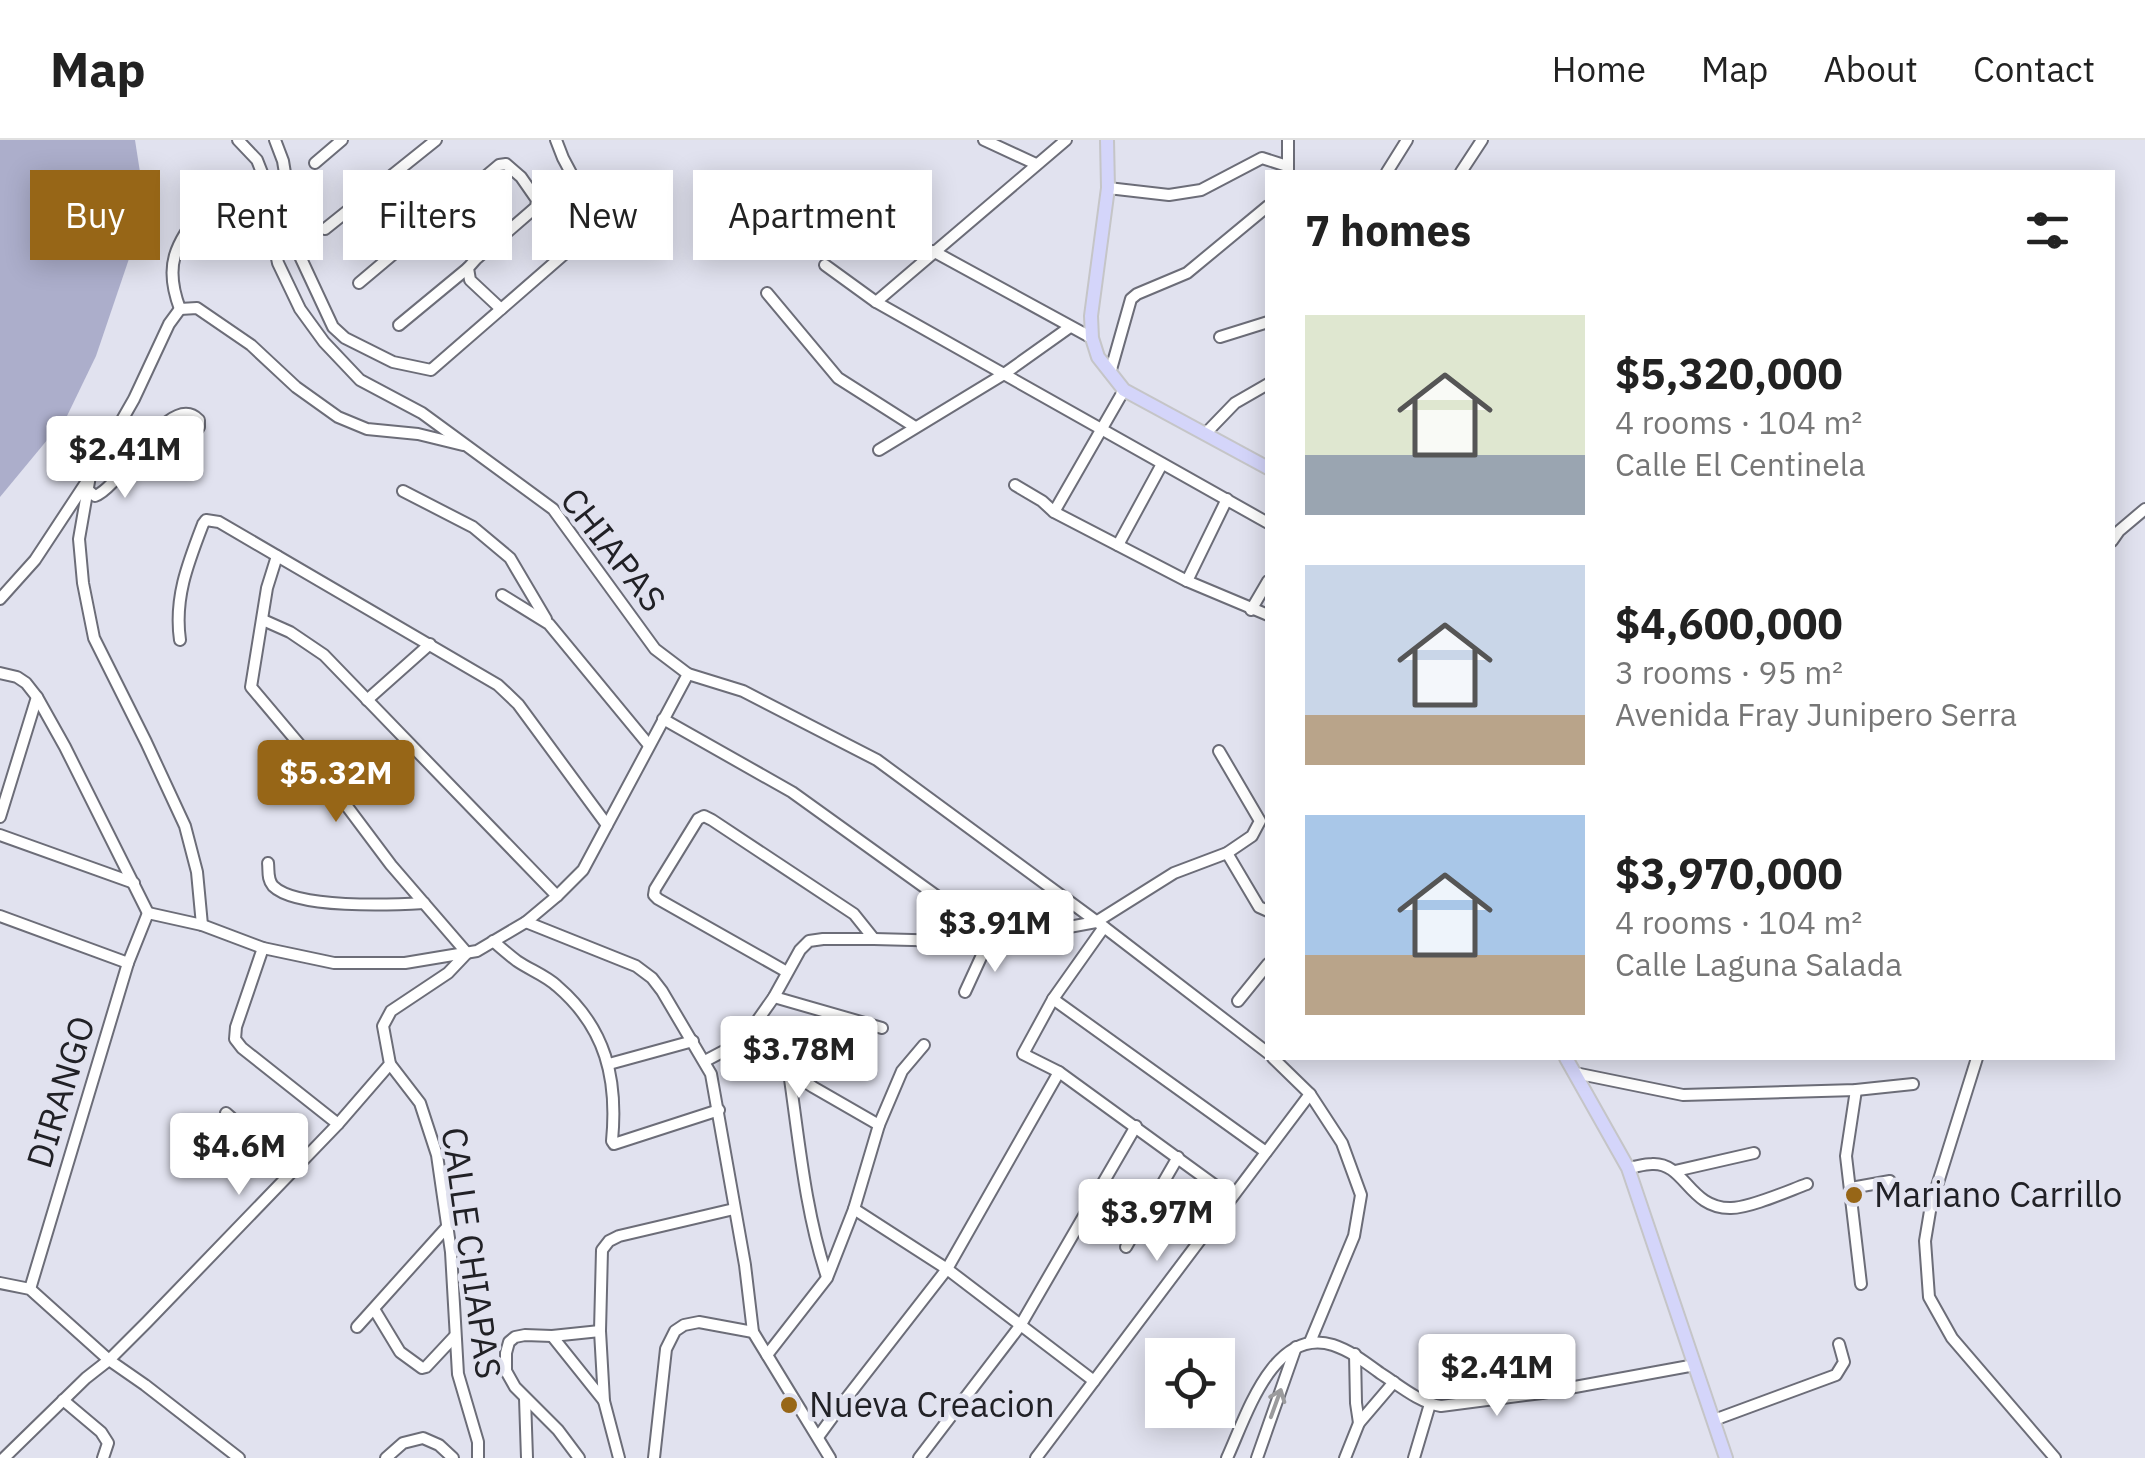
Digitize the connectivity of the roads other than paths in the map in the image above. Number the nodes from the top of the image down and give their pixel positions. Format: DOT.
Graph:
graph roads {
  1 [pos="238,140"];
  2 [pos="275,140"];
  3 [pos="342,140"];
  4 [pos="436,140"];
  5 [pos="556,140"];
  6 [pos="984,140"];
  7 [pos="1066,140"];
  8 [pos="1107,140"];
  9 [pos="1288,140"];
  10 [pos="1407,140"];
  11 [pos="1482,140"];
  12 [pos="315,162"];
  13 [pos="1036,164"];
  14 [pos="1287,169"];
  15 [pos="1389,170"];
  16 [pos="1462,170"];
  17 [pos="1108,188"];
  18 [pos="1265,208"];
  19 [pos="326,230"];
  20 [pos="180,242"];
  21 [pos="934,252"];
  22 [pos="825,265"];
  23 [pos="468,268"];
  24 [pos="359,282"];
  25 [pos="768,293"];
  26 [pos="876,302"];
  27 [pos="501,309"];
  28 [pos="180,310"];
  29 [pos="1265,323"];
  30 [pos="399,326"];
  31 [pos="1070,327"];
  32 [pos="1092,338"];
  33 [pos="1220,338"];
  34 [pos="1110,373"];
  35 [pos="1004,374"];
  36 [pos="1265,386"];
  37 [pos="1124,390"];
  38 [pos="915,427"];
  39 [pos="1100,430"];
  40 [pos="1206,433"];
  41 [pos="468,447"];
  42 [pos="184,448"];
  43 [pos="878,450"];
  44 [pos="1162,464"];
  45 [pos="1265,466"];
  46 [pos="90,476"];
  47 [pos="1015,485"];
  48 [pos="88,490"];
  49 [pos="404,491"];
  50 [pos="1227,499"];
  51 [pos="2145,509"];
  52 [pos="1054,512"];
  53 [pos="1265,520"];
  54 [pos="2115,536"];
  55 [pos="1118,545"];
  56 [pos="277,556"];
  57 [pos="1187,581"];
  58 [pos="1265,586"];
  59 [pos="502,595"];
  60 [pos="0,599"];
  61 [pos="1251,610"];
  62 [pos="1265,614"];
  63 [pos="263,620"];
  64 [pos="549,624"];
  65 [pos="180,640"];
  66 [pos="430,644"];
  67 [pos="0,672"];
  68 [pos="688,674"];
  69 [pos="37,697"];
  70 [pos="367,700"];
  71 [pos="663,719"];
  72 [pos="648,744"];
  73 [pos="1219,751"];
  74 [pos="0,817"];
  75 [pos="1264,824"];
  76 [pos="607,825"];
  77 [pos="0,835"];
  78 [pos="1227,853"];
  79 [pos="268,862"];
  80 [pos="134,883"];
  81 [pos="558,896"];
  82 [pos="424,903"];
  83 [pos="1265,910"];
  84 [pos="148,913"];
  85 [pos="0,916"];
  86 [pos="526,922"];
  87 [pos="202,924"];
  88 [pos="1100,924"];
  89 [pos="874,939"];
  90 [pos="493,941"];
  91 [pos="988,942"];
  92 [pos="263,948"];
  93 [pos="467,954"];
  94 [pos="128,963"];
  95 [pos="1265,968"];
  96 [pos="788,972"];
  97 [pos="965,992"];
  98 [pos="774,998"];
  99 [pos="1053,999"];
  100 [pos="1238,1001"];
  101 [pos="882,1028"];
  102 [pos="742,1040"];
  103 [pos="693,1041"];
  104 [pos="924,1044"];
  105 [pos="1265,1051"];
  106 [pos="1275,1060"];
  107 [pos="1567,1060"];
  108 [pos="1976,1060"];
  109 [pos="705,1061"];
  110 [pos="390,1064"];
  111 [pos="609,1064"];
  112 [pos="790,1072"];
  113 [pos="1059,1072"];
  114 [pos="1575,1074"];
  115 [pos="1912,1084"];
  116 [pos="1856,1090"];
  117 [pos="1310,1094"];
  118 [pos="718,1110"];
  119 [pos="226,1113"];
  120 [pos="338,1124"];
  121 [pos="879,1125"];
  122 [pos="1136,1126"];
  123 [pos="1266,1152"];
  124 [pos="1754,1153"];
  125 [pos="1178,1157"];
  126 [pos="1628,1168"];
  127 [pos="292,1171"];
  128 [pos="1675,1171"];
  129 [pos="1890,1180"];
  130 [pos="1808,1184"];
  131 [pos="1851,1188"];
  132 [pos="1232,1197"];
  133 [pos="854,1209"];
  134 [pos="734,1210"];
  135 [pos="448,1227"];
  136 [pos="1126,1247"];
  137 [pos="947,1269"];
  138 [pos="828,1278"];
  139 [pos="0,1283"];
  140 [pos="1861,1284"];
  141 [pos="30,1289"];
  142 [pos="374,1309"];
  143 [pos="1020,1326"];
  144 [pos="356,1327"];
  145 [pos="600,1332"];
  146 [pos="753,1332"];
  147 [pos="455,1336"];
  148 [pos="552,1336"];
  149 [pos="1310,1342"];
  150 [pos="1839,1344"];
  151 [pos="1296,1347"];
  152 [pos="1355,1354"];
  153 [pos="767,1355"];
  154 [pos="108,1360"];
  155 [pos="1695,1365"];
  156 [pos="1094,1381"];
  157 [pos="1394,1382"];
  158 [pos="524,1397"];
  159 [pos="63,1400"];
  160 [pos="604,1401"];
  161 [pos="1430,1404"];
  162 [pos="1714,1420"];
  163 [pos="1359,1423"];
  164 [pos="818,1437"];
  165 [pos="4,1458"];
  166 [pos="103,1458"];
  167 [pos="239,1458"];
  168 [pos="386,1458"];
  169 [pos="453,1458"];
  170 [pos="478,1458"];
  171 [pos="527,1458"];
  172 [pos="578,1458"];
  173 [pos="619,1458"];
  174 [pos="654,1458"];
  175 [pos="830,1458"];
  176 [pos="919,1458"];
  177 [pos="1036,1458"];
  178 [pos="1226,1458"];
  179 [pos="1256,1458"];
  180 [pos="1345,1458"];
  181 [pos="1414,1458"];
  182 [pos="1726,1458"];
  183 [pos="2055,1458"];
  1 -- 41 [label="street"];
  2 -- 27 [label="street"];
  3 -- 12 [label="street"];
  4 -- 19 [label="street"];
  5 -- 27 [label="street"];
  6 -- 13 [label="street"];
  7 -- 13 [label="street"];
  8 -- 17 [label="main road"];
  9 -- 14 [label="street"];
  10 -- 15 [label="street"];
  11 -- 16 [label="street"];
  13 -- 21 [label="street"];
  14 -- 17 [label="street"];
  17 -- 32 [label="main road"];
  18 -- 34 [label="street"];
  20 -- 28 [label="street"];
  21 -- 26 [label="street"];
  21 -- 31 [label="street"];
  22 -- 26 [label="street"];
  23 -- 24 [label="street"];
  23 -- 27 [label="street"];
  23 -- 30 [label="street"];
  25 -- 38 [label="street"];
  26 -- 35 [label="street"];
  28 -- 41 [label="street, CHIAPAS"];
  28 -- 46 [label="street"];
  29 -- 33 [label="street"];
  31 -- 32 [label="street"];
  31 -- 35 [label="street"];
  32 -- 34 [label="main road"];
  34 -- 37 [label="main road"];
  35 -- 38 [label="street"];
  35 -- 39 [label="street"];
  36 -- 40 [label="street"];
  37 -- 39 [label="street"];
  37 -- 40 [label="main road"];
  38 -- 43 [label="street"];
  39 -- 44 [label="street"];
  39 -- 52 [label="street"];
  40 -- 45 [label="main road"];
  41 -- 68 [label="street, CHIAPAS"];
  42 -- 48 [label="street"];
  44 -- 50 [label="street"];
  44 -- 55 [label="street"];
  46 -- 48 [label="street"];
  46 -- 60 [label="street"];
  47 -- 52 [label="street"];
  48 -- 87 [label="street"];
  49 -- 64 [label="street"];
  50 -- 53 [label="street"];
  50 -- 57 [label="street"];
  51 -- 54 [label="street"];
  52 -- 55 [label="street"];
  55 -- 57 [label="street"];
  56 -- 63 [label="street"];
  56 -- 65 [label="street"];
  56 -- 66 [label="street"];
  57 -- 61 [label="street"];
  58 -- 61 [label="street"];
  59 -- 64 [label="street"];
  61 -- 62 [label="street"];
  63 -- 70 [label="street"];
  63 -- 82 [label="street"];
  64 -- 72 [label="street"];
  66 -- 70 [label="street"];
  66 -- 76 [label="street"];
  67 -- 69 [label="street"];
  68 -- 71 [label="street"];
  68 -- 88 [label="street"];
  69 -- 74 [label="street"];
  69 -- 80 [label="street"];
  70 -- 81 [label="street"];
  71 -- 72 [label="street"];
  71 -- 91 [label="street"];
  72 -- 76 [label="street"];
  73 -- 75 [label="street"];
  75 -- 78 [label="street"];
  76 -- 81 [label="street"];
  77 -- 80 [label="street"];
  78 -- 83 [label="street"];
  78 -- 88 [label="street"];
  79 -- 82 [label="street"];
  80 -- 84 [label="street"];
  81 -- 86 [label="street"];
  82 -- 93 [label="street"];
  84 -- 87 [label="street"];
  84 -- 94 [label="street, DIRANGO"];
  85 -- 94 [label="street"];
  86 -- 90 [label="street"];
  86 -- 103 [label="street"];
  87 -- 92 [label="street"];
  88 -- 91 [label="street"];
  88 -- 99 [label="street"];
  88 -- 105 [label="street"];
  89 -- 91 [label="street"];
  89 -- 96 [label="street"];
  89 -- 96 [label="street"];
  90 -- 93 [label="street"];
  90 -- 111 [label="street"];
  91 -- 97 [label="street"];
  92 -- 93 [label="street"];
  92 -- 120 [label="street"];
  93 -- 110 [label="street"];
  94 -- 141 [label="street, DIRANGO"];
  95 -- 100 [label="street"];
  96 -- 98 [label="street"];
  98 -- 101 [label="street"];
  98 -- 102 [label="street"];
  99 -- 113 [label="street"];
  99 -- 123 [label="street"];
  102 -- 109 [label="street"];
  102 -- 112 [label="street"];
  103 -- 109 [label="street"];
  103 -- 111 [label="street"];
  104 -- 121 [label="street"];
  106 -- 117 [label="street"];
  107 -- 114 [label="main road"];
  108 -- 183 [label="street"];
  109 -- 118 [label="street"];
  110 -- 120 [label="street"];
  110 -- 135 [label="street, CALLE CHIAPAS"];
  111 -- 118 [label="street"];
  112 -- 121 [label="street"];
  112 -- 138 [label="street"];
  113 -- 122 [label="street"];
  113 -- 137 [label="street"];
  114 -- 116 [label="street"];
  114 -- 126 [label="main road"];
  115 -- 116 [label="street"];
  116 -- 131 [label="street"];
  117 -- 123 [label="street"];
  117 -- 149 [label="street"];
  118 -- 134 [label="street"];
  119 -- 127 [label="street"];
  120 -- 127 [label="street"];
  121 -- 133 [label="street"];
  122 -- 125 [label="street"];
  122 -- 143 [label="street"];
  123 -- 132 [label="street"];
  124 -- 128 [label="street"];
  125 -- 132 [label="street"];
  125 -- 136 [label="street"];
  126 -- 128 [label="street"];
  126 -- 155 [label="main road"];
  127 -- 154 [label="street"];
  128 -- 130 [label="street"];
  129 -- 131 [label="street"];
  131 -- 140 [label="street"];
  132 -- 156 [label="street"];
  133 -- 137 [label="street"];
  133 -- 138 [label="street"];
  134 -- 145 [label="street"];
  134 -- 146 [label="street"];
  135 -- 142 [label="street"];
  135 -- 147 [label="street, CALLE CHIAPAS"];
  137 -- 143 [label="street"];
  137 -- 164 [label="street"];
  138 -- 153 [label="street"];
  139 -- 141 [label="street"];
  141 -- 154 [label="street"];
  142 -- 144 [label="street"];
  142 -- 147 [label="street"];
  143 -- 156 [label="street"];
  143 -- 176 [label="street"];
  145 -- 148 [label="street"];
  145 -- 160 [label="street"];
  146 -- 153 [label="street"];
  146 -- 174 [label="street"];
  147 -- 170 [label="street, CALLE CHIAPAS"];
  148 -- 158 [label="street"];
  148 -- 160 [label="street"];
  149 -- 151 [label="street"];
  149 -- 152 [label="street"];
  150 -- 162 [label="street"];
  151 -- 178 [label="street"];
  179 -- 151 [label="street, one-way"];
  152 -- 157 [label="street"];
  152 -- 163 [label="street"];
  153 -- 164 [label="street"];
  154 -- 159 [label="street"];
  154 -- 167 [label="street"];
  155 -- 161 [label="street"];
  155 -- 162 [label="main road"];
  156 -- 177 [label="street"];
  157 -- 161 [label="street"];
  157 -- 163 [label="street"];
  158 -- 171 [label="street"];
  158 -- 172 [label="street"];
  159 -- 165 [label="street"];
  159 -- 166 [label="street"];
  160 -- 173 [label="street"];
  161 -- 181 [label="street"];
  162 -- 182 [label="main road"];
  163 -- 180 [label="street"];
  164 -- 175 [label="street"];
  168 -- 169 [label="street"];
}
